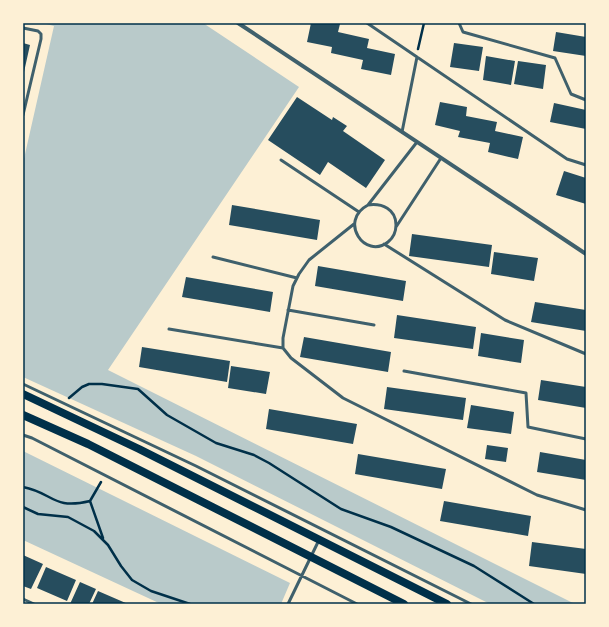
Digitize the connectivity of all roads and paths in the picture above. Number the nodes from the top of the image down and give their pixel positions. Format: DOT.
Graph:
graph roads {
  1 [pos="238,23"];
  2 [pos="367,23"];
  3 [pos="424,23"];
  4 [pos="459,23"];
  5 [pos="23,28"];
  6 [pos="417,57"];
  7 [pos="586,100"];
  8 [pos="23,115"];
  9 [pos="402,132"];
  10 [pos="417,142"];
  11 [pos="441,158"];
  12 [pos="281,160"];
  13 [pos="586,165"];
  14 [pos="368,206"];
  15 [pos="359,212"];
  16 [pos="354,224"];
  17 [pos="396,227"];
  18 [pos="384,244"];
  19 [pos="586,254"];
  20 [pos="213,257"];
  21 [pos="297,278"];
  22 [pos="288,310"];
  23 [pos="374,325"];
  24 [pos="169,329"];
  25 [pos="283,348"];
  26 [pos="586,354"];
  27 [pos="404,371"];
  28 [pos="23,384"];
  29 [pos="23,394"];
  30 [pos="63,403"];
  31 [pos="23,416"];
  32 [pos="23,436"];
  33 [pos="586,438"];
  34 [pos="104,475"];
  35 [pos="23,487"];
  36 [pos="90,501"];
  37 [pos="23,507"];
  38 [pos="586,510"];
  39 [pos="103,540"];
  40 [pos="319,540"];
  41 [pos="310,557"];
  42 [pos="301,576"];
  43 [pos="23,599"];
  44 [pos="34,604"];
  45 [pos="190,604"];
  46 [pos="288,604"];
  47 [pos="357,604"];
  48 [pos="404,604"];
  49 [pos="447,604"];
  50 [pos="471,604"];
  51 [pos="534,604"];
  1 -- 9 [label="street"];
  2 -- 6 [label="lane"];
  3 -- 6 [label="path"];
  4 -- 7 [label="lane"];
  5 -- 8 [label="lane"];
  6 -- 9 [label="lane"];
  6 -- 13 [label="lane"];
  9 -- 10 [label="street"];
  10 -- 11 [label="street"];
  10 -- 14 [label="lane"];
  11 -- 17 [label="lane"];
  11 -- 19 [label="street"];
  12 -- 15 [label="lane"];
  14 -- 15 [label="lane"];
  14 -- 17 [label="lane"];
  15 -- 16 [label="lane"];
  16 -- 18 [label="lane"];
  16 -- 21 [label="lane"];
  17 -- 18 [label="lane"];
  18 -- 26 [label="lane"];
  20 -- 21 [label="lane"];
  21 -- 22 [label="lane"];
  22 -- 23 [label="lane"];
  22 -- 25 [label="lane"];
  24 -- 25 [label="lane"];
  25 -- 38 [label="lane"];
  27 -- 33 [label="lane"];
  28 -- 30 [label="lane"];
  29 -- 40 [label="main road"];
  30 -- 50 [label="lane"];
  30 -- 51 [label="path"];
  31 -- 41 [label="main road"];
  32 -- 34 [label="lane"];
  34 -- 36 [label="path"];
  34 -- 42 [label="lane"];
  35 -- 36 [label="path"];
  36 -- 39 [label="path"];
  37 -- 39 [label="path"];
  39 -- 45 [label="path"];
  40 -- 41 [label="lane"];
  40 -- 49 [label="main road"];
  41 -- 42 [label="lane"];
  41 -- 48 [label="main road"];
  42 -- 46 [label="lane"];
  42 -- 47 [label="lane"];
  43 -- 44 [label="lane"];
}
